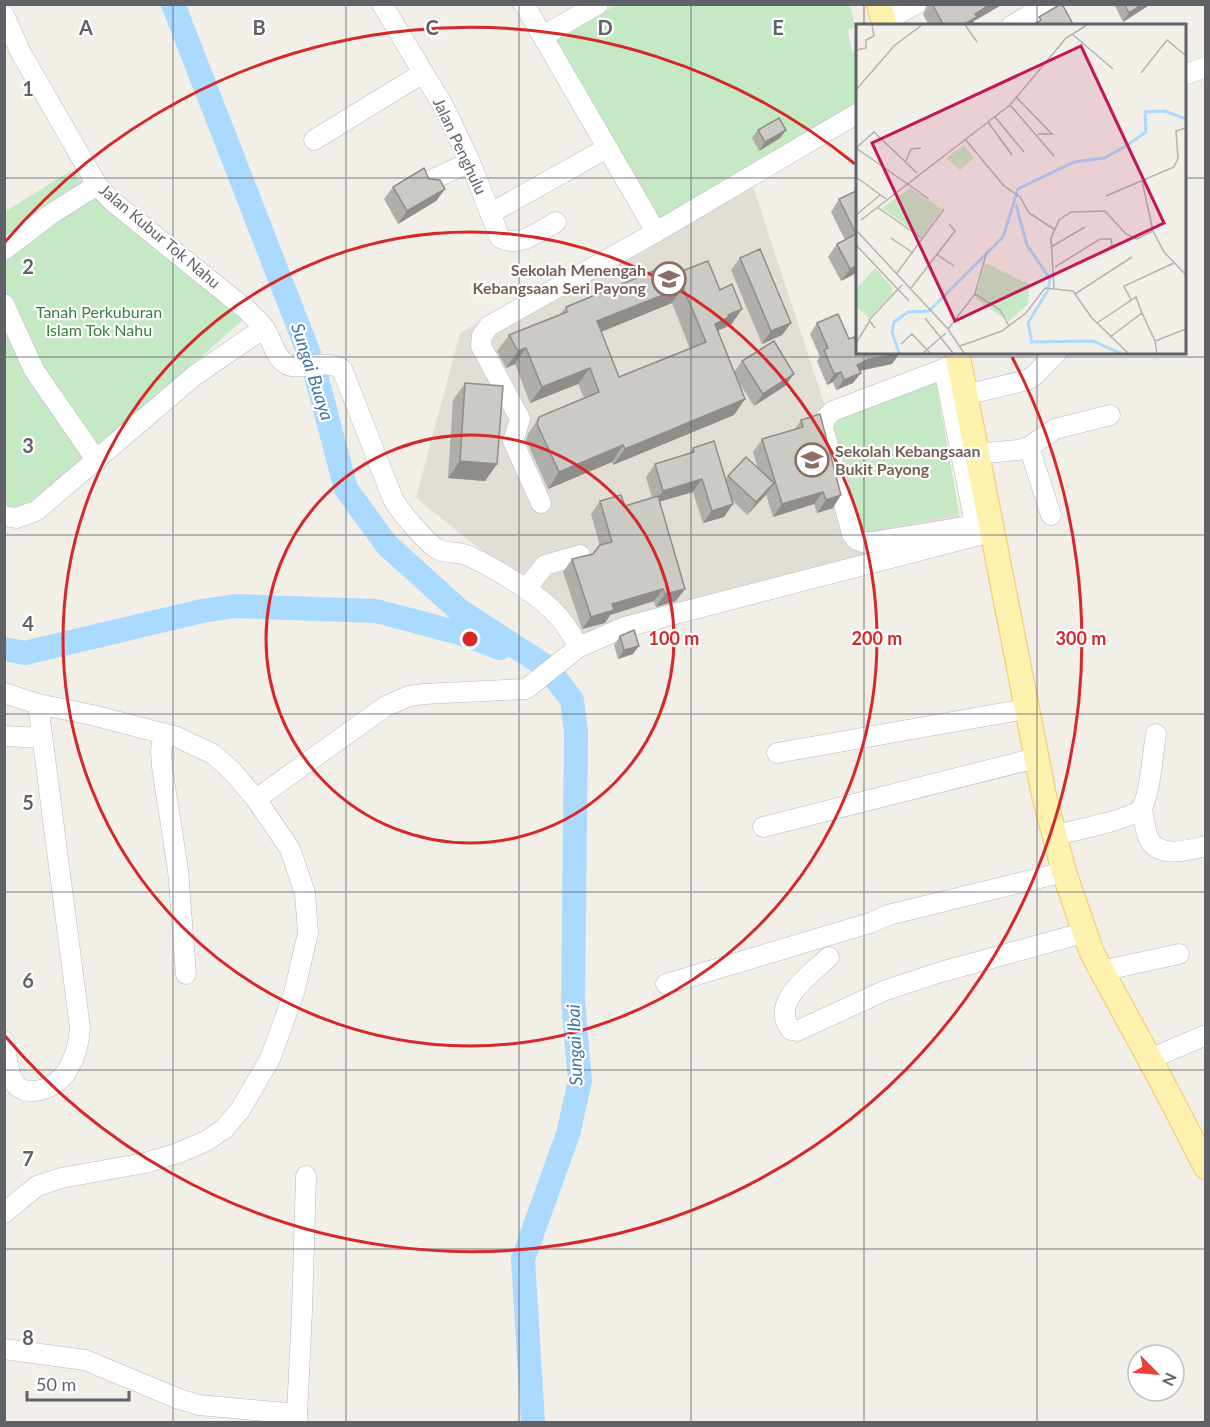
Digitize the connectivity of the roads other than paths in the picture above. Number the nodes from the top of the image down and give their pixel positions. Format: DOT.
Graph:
graph roads {
  1 [pos="381,4"];
  2 [pos="524,4"];
  3 [pos="598,4"];
  4 [pos="916,4"];
  5 [pos="1048,4"];
  6 [pos="4,15"];
  7 [pos="883,17"];
  8 [pos="1014,24"];
  9 [pos="543,36"];
  10 [pos="1206,66"];
  11 [pos="423,73"];
  12 [pos="1186,75"];
  13 [pos="856,114"];
  14 [pos="314,140"];
  15 [pos="607,148"];
  16 [pos="470,162"];
  17 [pos="427,182"];
  18 [pos="97,185"];
  19 [pos="491,213"];
  20 [pos="556,222"];
  21 [pos="656,232"];
  22 [pos="4,250"];
  23 [pos="4,304"];
  24 [pos="264,328"];
  25 [pos="10,336"];
  26 [pos="1054,354"];
  27 [pos="953,361"];
  28 [pos="965,395"];
  29 [pos="1110,415"];
  30 [pos="1029,447"];
  31 [pos="976,454"];
  32 [pos="97,461"];
  33 [pos="541,503"];
  34 [pos="1051,515"];
  35 [pos="4,516"];
  36 [pos="985,526"];
  37 [pos="580,555"];
  38 [pos="526,589"];
  39 [pos="574,651"];
  40 [pos="4,693"];
  41 [pos="38,704"];
  42 [pos="1026,709"];
  43 [pos="164,733"];
  44 [pos="1156,734"];
  45 [pos="4,736"];
  46 [pos="42,738"];
  47 [pos="777,753"];
  48 [pos="1036,758"];
  49 [pos="256,799"];
  50 [pos="1142,809"];
  51 [pos="763,827"];
  52 [pos="1055,835"];
  53 [pos="1206,846"];
  54 [pos="1064,873"];
  55 [pos="1083,933"];
  56 [pos="1179,954"];
  57 [pos="828,957"];
  58 [pos="1101,971"];
  59 [pos="186,974"];
  60 [pos="666,984"];
  61 [pos="1206,1035"];
  62 [pos="4,1041"];
  63 [pos="1150,1059"];
  64 [pos="1206,1167"];
  65 [pos="306,1176"];
  66 [pos="4,1213"];
  67 [pos="4,1349"];
  68 [pos="298,1418"];
  1 -- 11 [label="street, Jalan Penghulu"];
  2 -- 9 [label="street"];
  3 -- 9 [label="street"];
  4 -- 7 [label="street"];
  5 -- 8 [label="street"];
  6 -- 18 [label="street, Jalan Kubur Tok Nahu"];
  9 -- 15 [label="street"];
  10 -- 12 [label="street"];
  11 -- 14 [label="street"];
  11 -- 16 [label="street, Jalan Penghulu"];
  13 -- 21 [label="street"];
  15 -- 19 [label="street"];
  15 -- 21 [label="street"];
  16 -- 17 [label="street"];
  16 -- 19 [label="street, Jalan Penghulu"];
  18 -- 22 [label="street"];
  18 -- 24 [label="street, Jalan Kubur Tok Nahu"];
  19 -- 20 [label="street, Jalan Penghulu"];
  21 -- 33 [label="street"];
  23 -- 25 [label="street"];
  24 -- 32 [label="street"];
  24 -- 38 [label="street, Jalan Kubur Tok Nahu"];
  25 -- 32 [label="street"];
  26 -- 28 [label="street"];
  27 -- 28 [label="main road"];
  27 -- 36 [label="street"];
  27 -- 36 [label="street"];
  28 -- 31 [label="main road"];
  29 -- 30 [label="street"];
  30 -- 31 [label="street"];
  30 -- 34 [label="street"];
  31 -- 36 [label="main road"];
  32 -- 35 [label="street"];
  36 -- 39 [label="street"];
  36 -- 42 [label="main road"];
  37 -- 38 [label="street"];
  38 -- 39 [label="street"];
  39 -- 49 [label="street"];
  40 -- 41 [label="street"];
  41 -- 43 [label="street"];
  41 -- 46 [label="street"];
  42 -- 47 [label="street"];
  42 -- 48 [label="main road"];
  43 -- 49 [label="street"];
  43 -- 59 [label="street"];
  44 -- 50 [label="street"];
  45 -- 46 [label="street"];
  46 -- 62 [label="street"];
  48 -- 51 [label="street"];
  48 -- 52 [label="main road"];
  49 -- 66 [label="street"];
  50 -- 52 [label="street"];
  50 -- 53 [label="street"];
  52 -- 54 [label="main road"];
  54 -- 55 [label="main road"];
  54 -- 60 [label="street"];
  55 -- 57 [label="street"];
  55 -- 58 [label="main road"];
  56 -- 58 [label="street"];
  58 -- 63 [label="main road"];
  61 -- 63 [label="street"];
  63 -- 64 [label="main road"];
  65 -- 68 [label="street"];
  67 -- 68 [label="street"];
}
